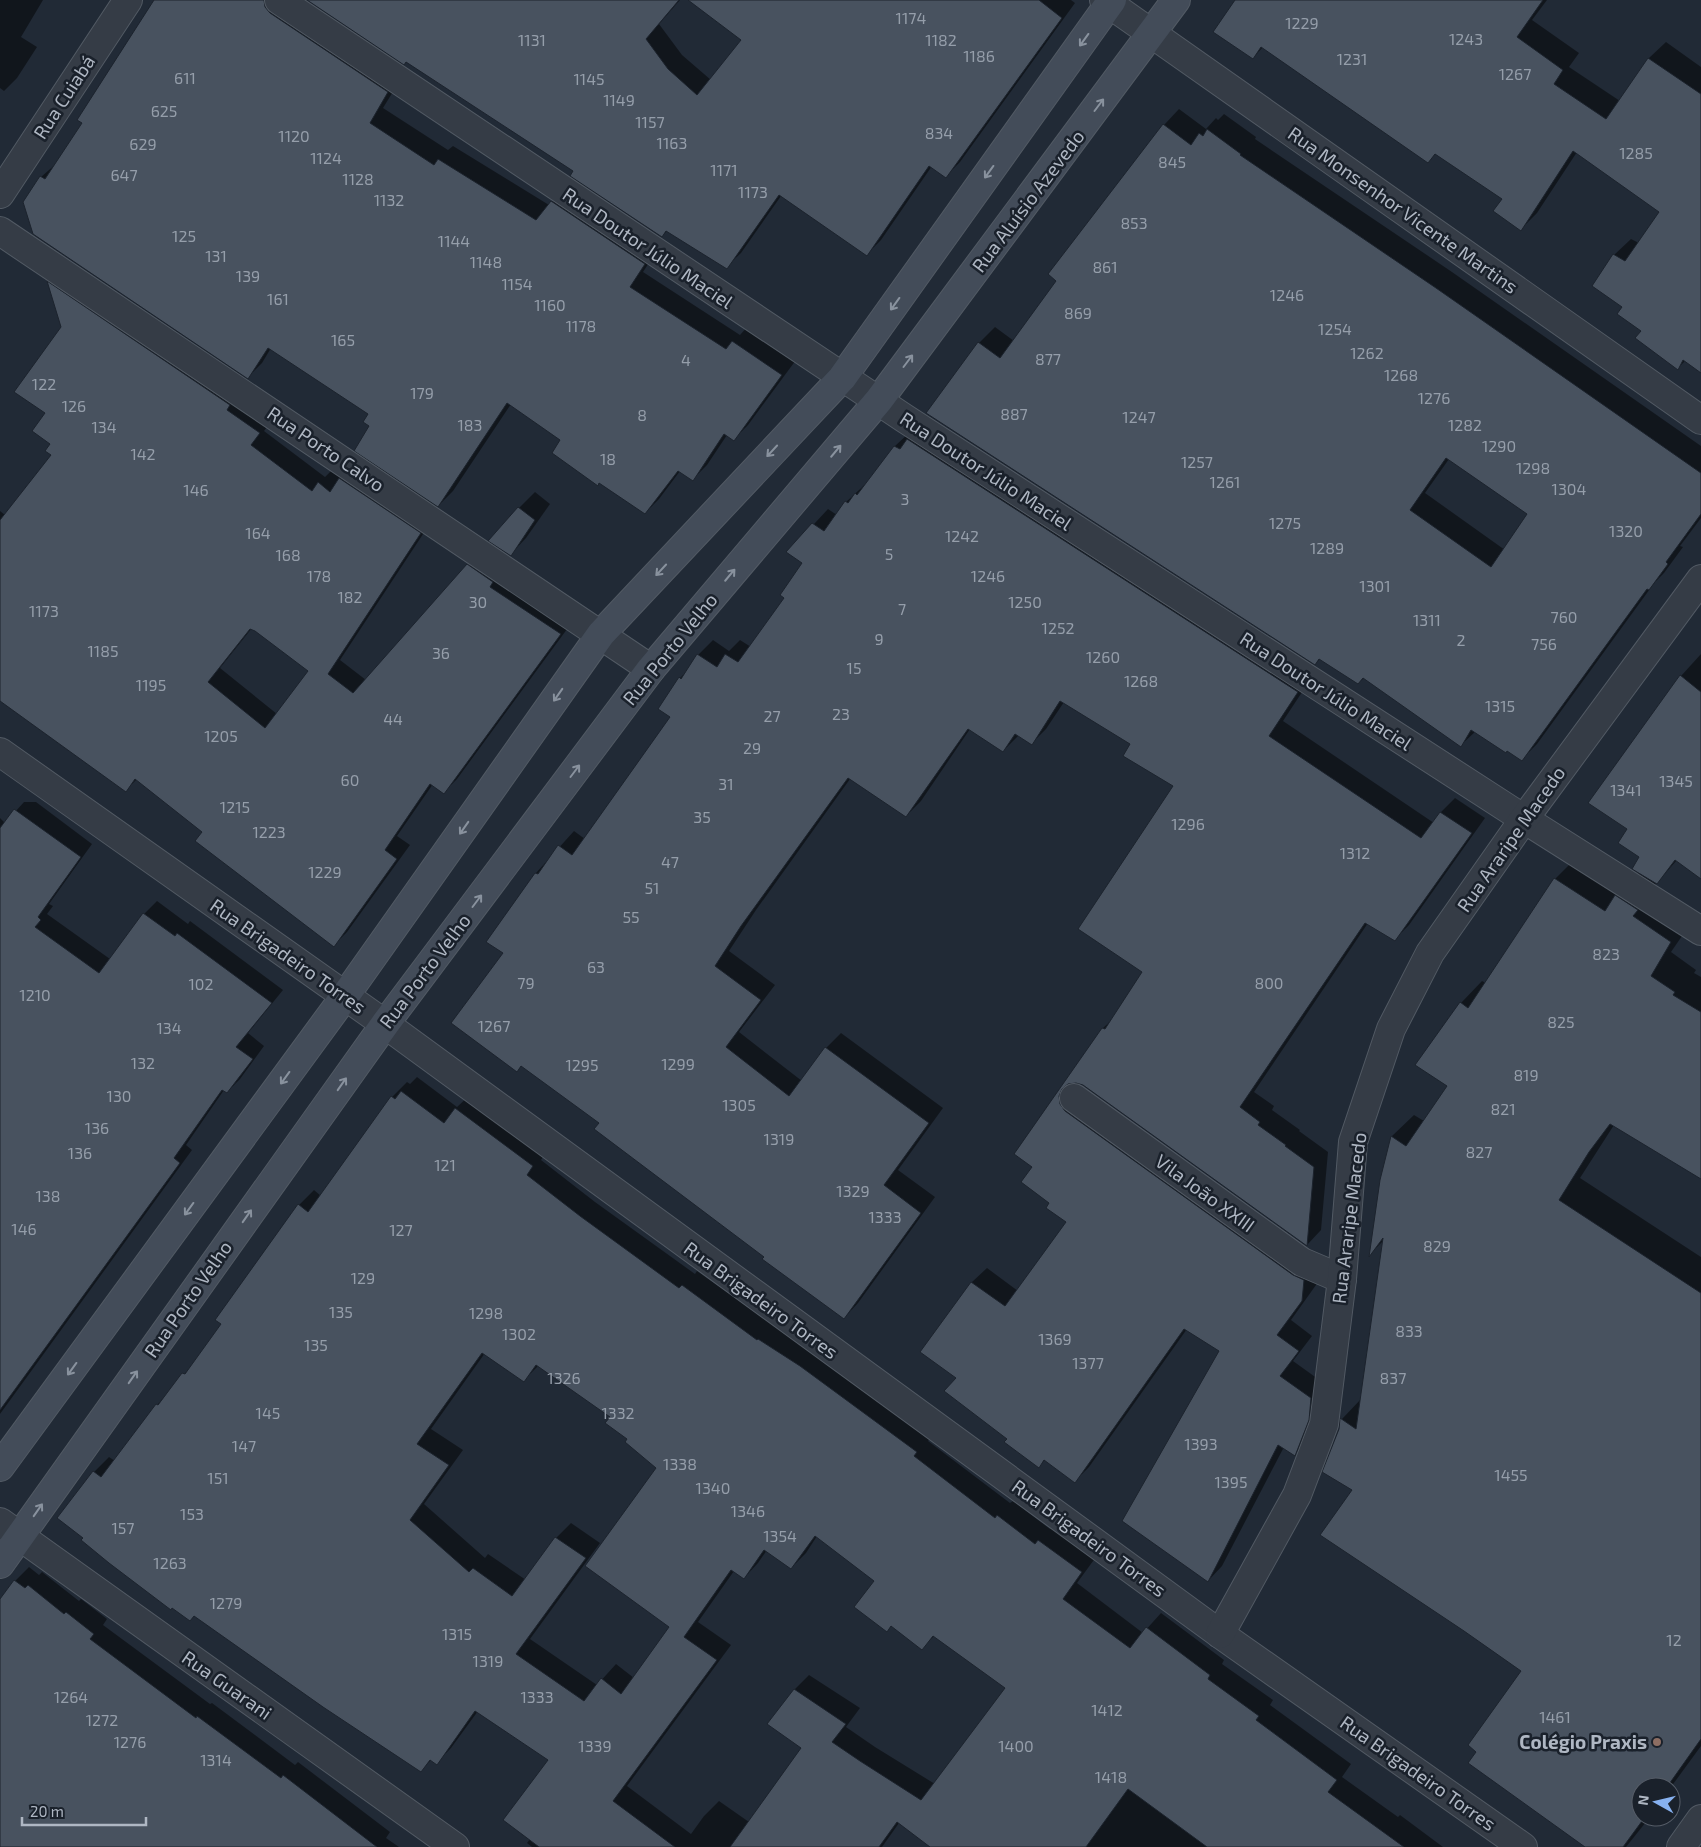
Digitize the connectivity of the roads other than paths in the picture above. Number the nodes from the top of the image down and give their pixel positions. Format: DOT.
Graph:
graph roads {
  1 [pos="128,0"];
  2 [pos="279,0"];
  3 [pos="1176,0"];
  4 [pos="1108,1"];
  5 [pos="1152,34"];
  6 [pos="0,194"];
  7 [pos="0,231"];
  8 [pos="842,378"];
  9 [pos="879,400"];
  10 [pos="1701,420"];
  11 [pos="1701,579"];
  12 [pos="601,634"];
  13 [pos="651,669"];
  14 [pos="0,752"];
  15 [pos="1524,818"];
  16 [pos="1701,931"];
  17 [pos="345,996"];
  18 [pos="385,1024"];
  19 [pos="1074,1098"];
  20 [pos="1342,1279"];
  21 [pos="0,1468"];
  22 [pos="10,1530"];
  23 [pos="0,1564"];
  24 [pos="1220,1634"];
  25 [pos="1701,1819"];
  26 [pos="455,1847"];
  27 [pos="1523,1847"];
  28 [pos="1681,1847"];
  1 -- 6 [label="street, Rua Cuiabá"];
  2 -- 8 [label="street, Rua Doutor Júlio Maciel"];
  3 -- 5 [label="main road, Rua Aluísio Azevedo"];
  4 -- 5 [label="street, Rua Monsenhor Vicente Martins"];
  4 -- 8 [label="main road, one-way"];
  9 -- 5 [label="main road, Rua Aluísio Azevedo, one-way"];
  5 -- 10 [label="street, Rua Monsenhor Vicente Martins"];
  7 -- 12 [label="street, Rua Porto Calvo"];
  8 -- 9 [label="street, Rua Doutor Júlio Maciel"];
  8 -- 12 [label="main road, one-way"];
  13 -- 9 [label="main road, Rua Porto Velho, one-way"];
  9 -- 15 [label="street, Rua Doutor Júlio Maciel"];
  11 -- 15 [label="street, Rua Araripe Macedo"];
  12 -- 13 [label="street, Rua Porto Calvo"];
  12 -- 17 [label="main road, one-way"];
  18 -- 13 [label="main road, Rua Porto Velho, one-way"];
  14 -- 17 [label="street, Rua Brigadeiro Torres"];
  15 -- 16 [label="street, Rua Doutor Júlio Maciel"];
  15 -- 20 [label="street, Rua Araripe Macedo"];
  17 -- 18 [label="street, Rua Brigadeiro Torres"];
  17 -- 21 [label="main road, one-way"];
  22 -- 18 [label="main road, Rua Porto Velho, one-way"];
  18 -- 24 [label="street, Rua Brigadeiro Torres"];
  19 -- 20 [label="street, Vila João XXIII"];
  20 -- 24 [label="street, Rua Araripe Macedo"];
  22 -- 23 [label="main road, Rua Porto Velho"];
  22 -- 26 [label="street, Rua Guarani"];
  24 -- 27 [label="street, Rua Brigadeiro Torres"];
  25 -- 28 [label="street"];
}
